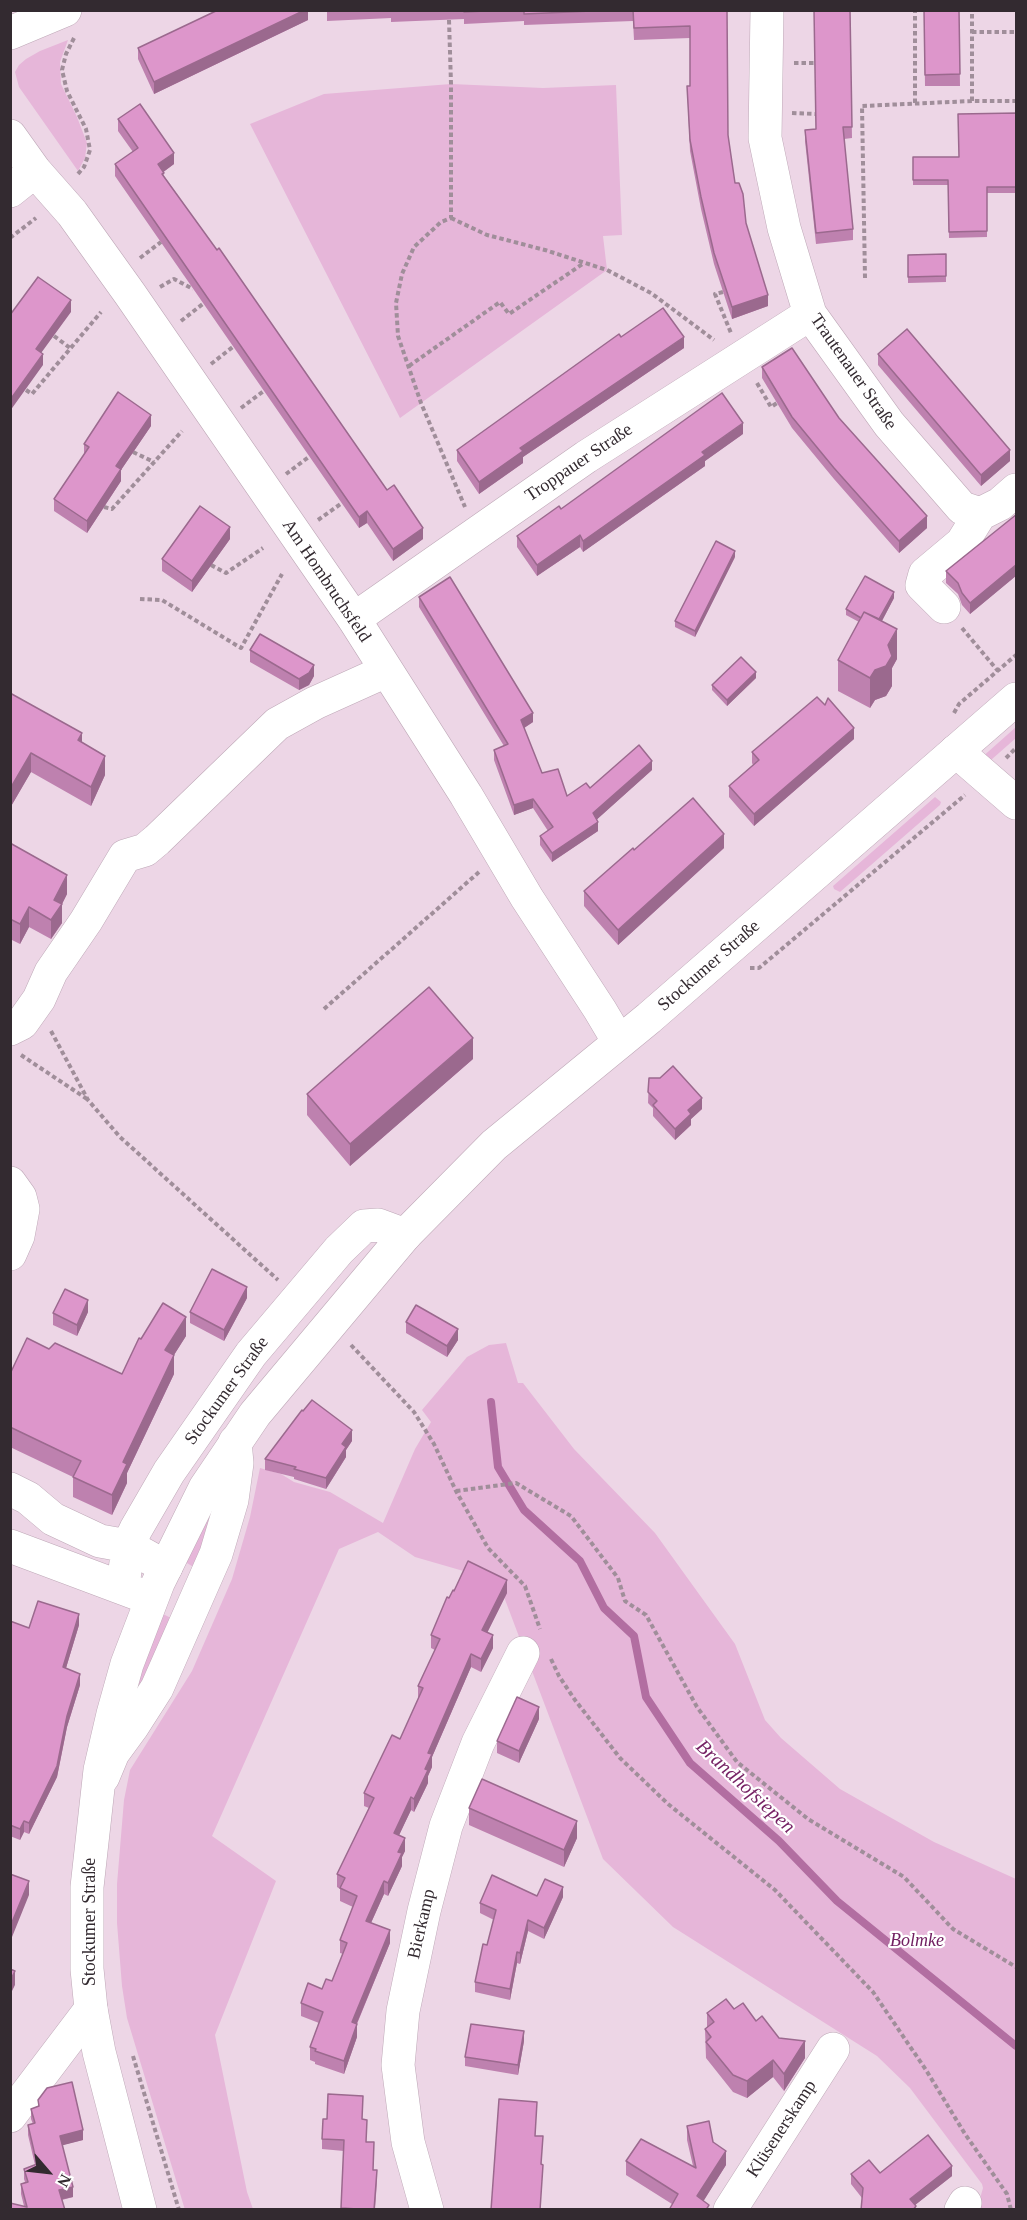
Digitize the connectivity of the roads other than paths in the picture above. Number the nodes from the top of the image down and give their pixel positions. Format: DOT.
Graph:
graph roads {
  1 [pos="767,10"];
  2 [pos="71,21"];
  3 [pos="10,33"];
  4 [pos="10,136"];
  5 [pos="23,181"];
  6 [pos="810,314"];
  7 [pos="1017,490"];
  8 [pos="980,514"];
  9 [pos="944,607"];
  10 [pos="354,619"];
  11 [pos="386,671"];
  12 [pos="1017,699"];
  13 [pos="956,751"];
  14 [pos="1017,802"];
  15 [pos="15,1042"];
  16 [pos="619,1042"];
  17 [pos="10,1183"];
  18 [pos="405,1235"];
  19 [pos="10,1254"];
  20 [pos="235,1442"];
  21 [pos="19,1493"];
  22 [pos="10,1546"];
  23 [pos="128,1546"];
  24 [pos="150,1585"];
  25 [pos="196,1602"];
  26 [pos="538,1648"];
  27 [pos="97,1789"];
  28 [pos="91,2009"];
  29 [pos="833,2049"];
  30 [pos="10,2116"];
  31 [pos="140,2210"];
  32 [pos="427,2210"];
  33 [pos="730,2210"];
  1 -- 6 [label="street, Trautenauer Straße"];
  2 -- 3 [label="street"];
  4 -- 5 [label="street, Am Hombruchsfeld"];
  5 -- 10 [label="street, Am Hombruchsfeld"];
  6 -- 8 [label="street, Trautenauer Straße"];
  6 -- 10 [label="street, Troppauer Straße"];
  7 -- 8 [label="street"];
  8 -- 9 [label="street"];
  10 -- 11 [label="street, Am Hombruchsfeld"];
  11 -- 15 [label="street"];
  11 -- 16 [label="street, Am Hombruchsfeld"];
  12 -- 13 [label="street, Stockumer Straße"];
  13 -- 14 [label="street"];
  13 -- 16 [label="street, Stockumer Straße"];
  16 -- 18 [label="street, Stockumer Straße"];
  17 -- 19 [label="street"];
  18 -- 20 [label="street, Stockumer Straße"];
  18 -- 23 [label="street, Stockumer Straße"];
  20 -- 24 [label="street, Stockumer Straße"];
  20 -- 25 [label="street"];
  21 -- 23 [label="street"];
  22 -- 24 [label="street"];
  23 -- 24 [label="street"];
  24 -- 25 [label="street"];
  24 -- 27 [label="street, Stockumer Straße"];
  25 -- 27 [label="street"];
  26 -- 32 [label="street, Bierkamp"];
  27 -- 28 [label="street, Stockumer Straße"];
  28 -- 30 [label="street"];
  28 -- 31 [label="street, Stockumer Straße"];
  29 -- 33 [label="street, Klüsenerskamp"];
}
